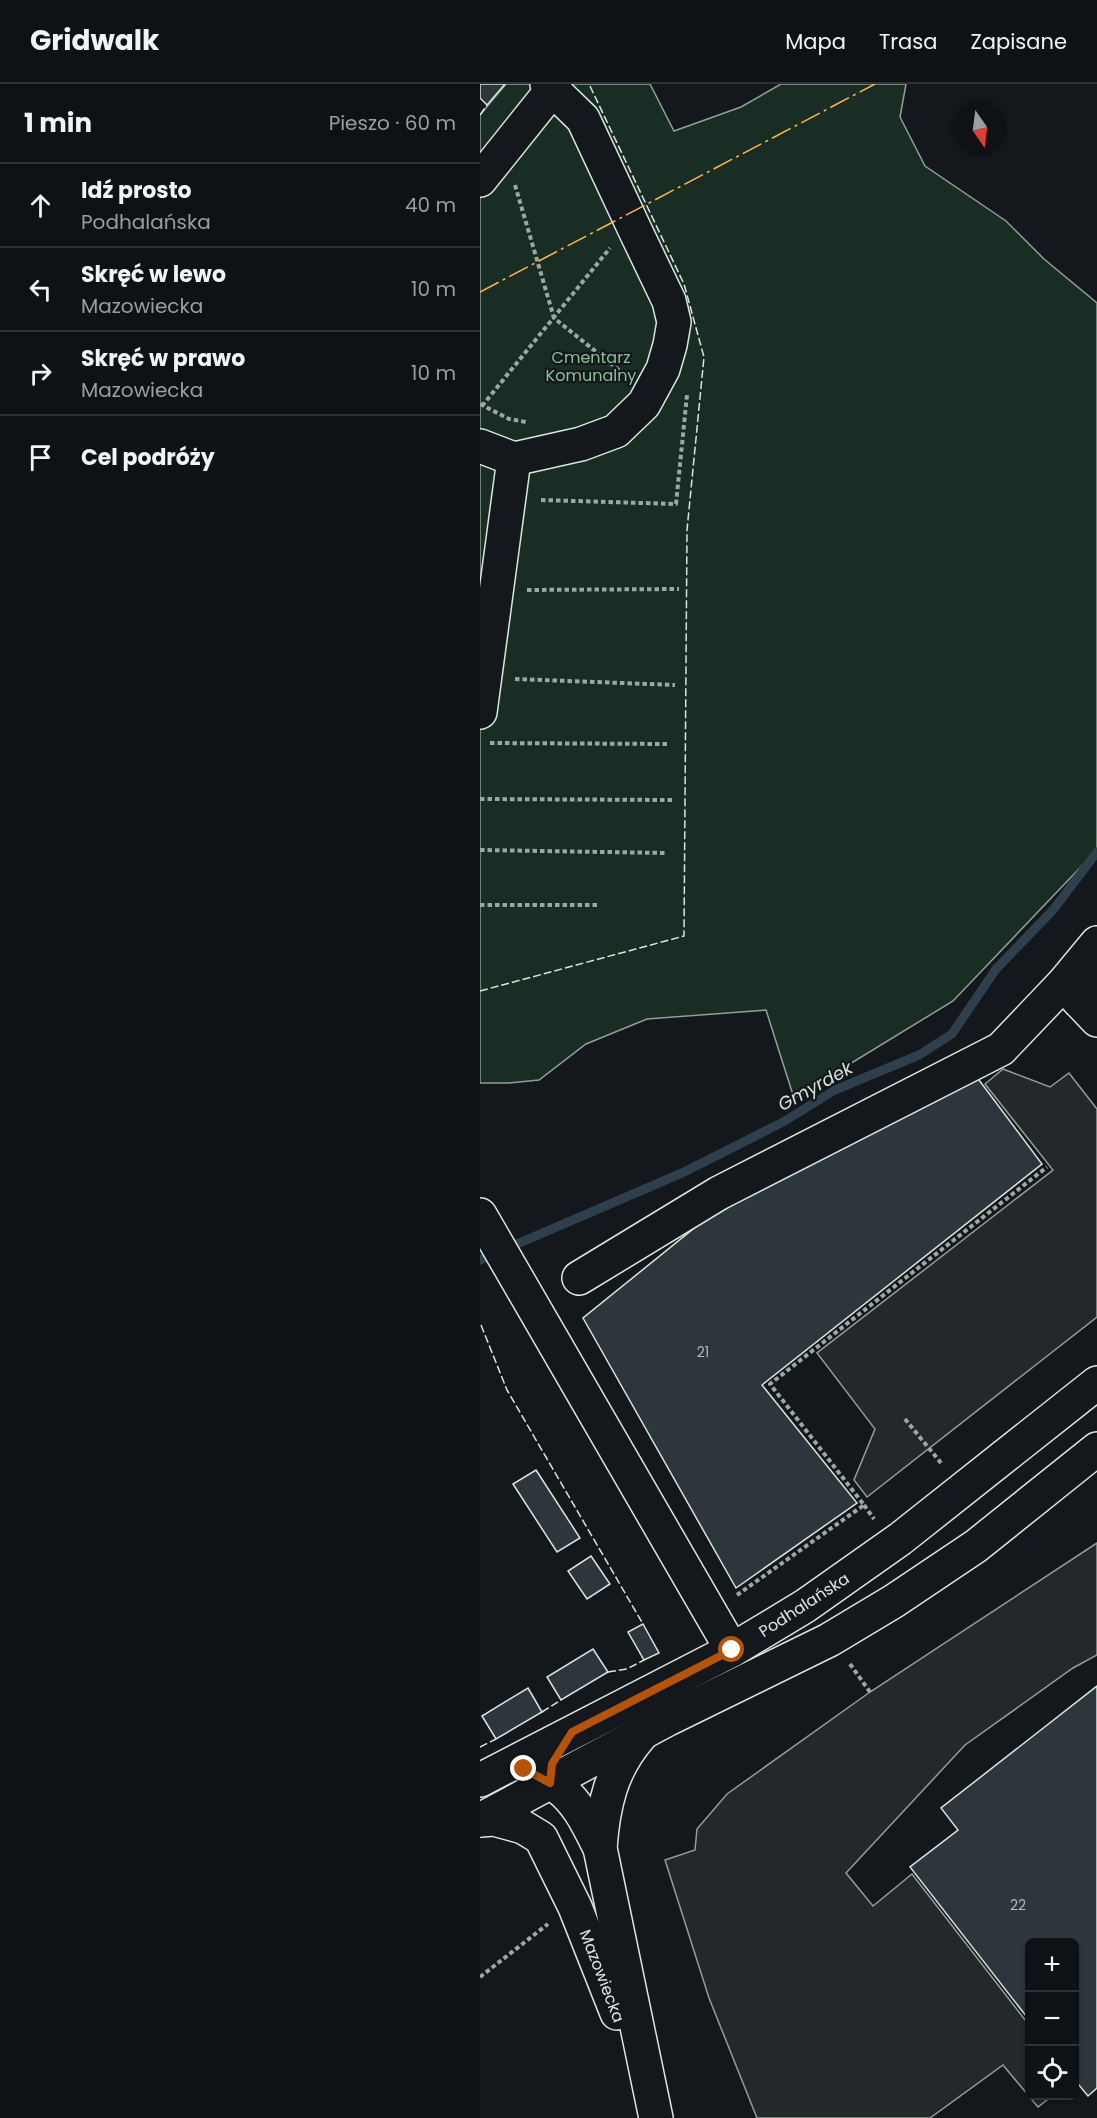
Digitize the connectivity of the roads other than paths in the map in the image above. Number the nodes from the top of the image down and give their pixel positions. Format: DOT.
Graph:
graph roads {
  1 [pos="550,87"];
  2 [pos="480,180"];
  3 [pos="480,446"];
  4 [pos="514,459"];
  5 [pos="480,712"];
  6 [pos="1097,943"];
  7 [pos="1084,996"];
  8 [pos="480,1215"];
  9 [pos="579,1278"];
  10 [pos="1097,1383"];
  11 [pos="1097,1449"];
  12 [pos="732,1650"];
  13 [pos="572,1732"];
  14 [pos="644,1733"];
  15 [pos="488,1776"];
  16 [pos="550,1783"];
  17 [pos="480,1820"];
  18 [pos="542,1838"];
  19 [pos="600,1848"];
  20 [pos="655,2118"];
  1 -- 2 [label="street"];
  1 -- 4 [label="street"];
  3 -- 4 [label="street"];
  4 -- 5 [label="street"];
  6 -- 7 [label="street"];
  7 -- 9 [label="street"];
  8 -- 12 [label="street"];
  10 -- 12 [label="street, Podhalańska"];
  11 -- 14 [label="street"];
  12 -- 13 [label="street, Podhalańska"];
  13 -- 15 [label="street, Podhalańska"];
  13 -- 16 [label="street"];
  14 -- 16 [label="street"];
  14 -- 19 [label="street, Mazowiecka"];
  15 -- 16 [label="street, Mazowiecka"];
  16 -- 17 [label="street"];
  16 -- 18 [label="street"];
  16 -- 19 [label="street, Mazowiecka"];
  17 -- 18 [label="street"];
  18 -- 20 [label="street, Mazowiecka"];
  19 -- 20 [label="street, Mazowiecka"];
}
